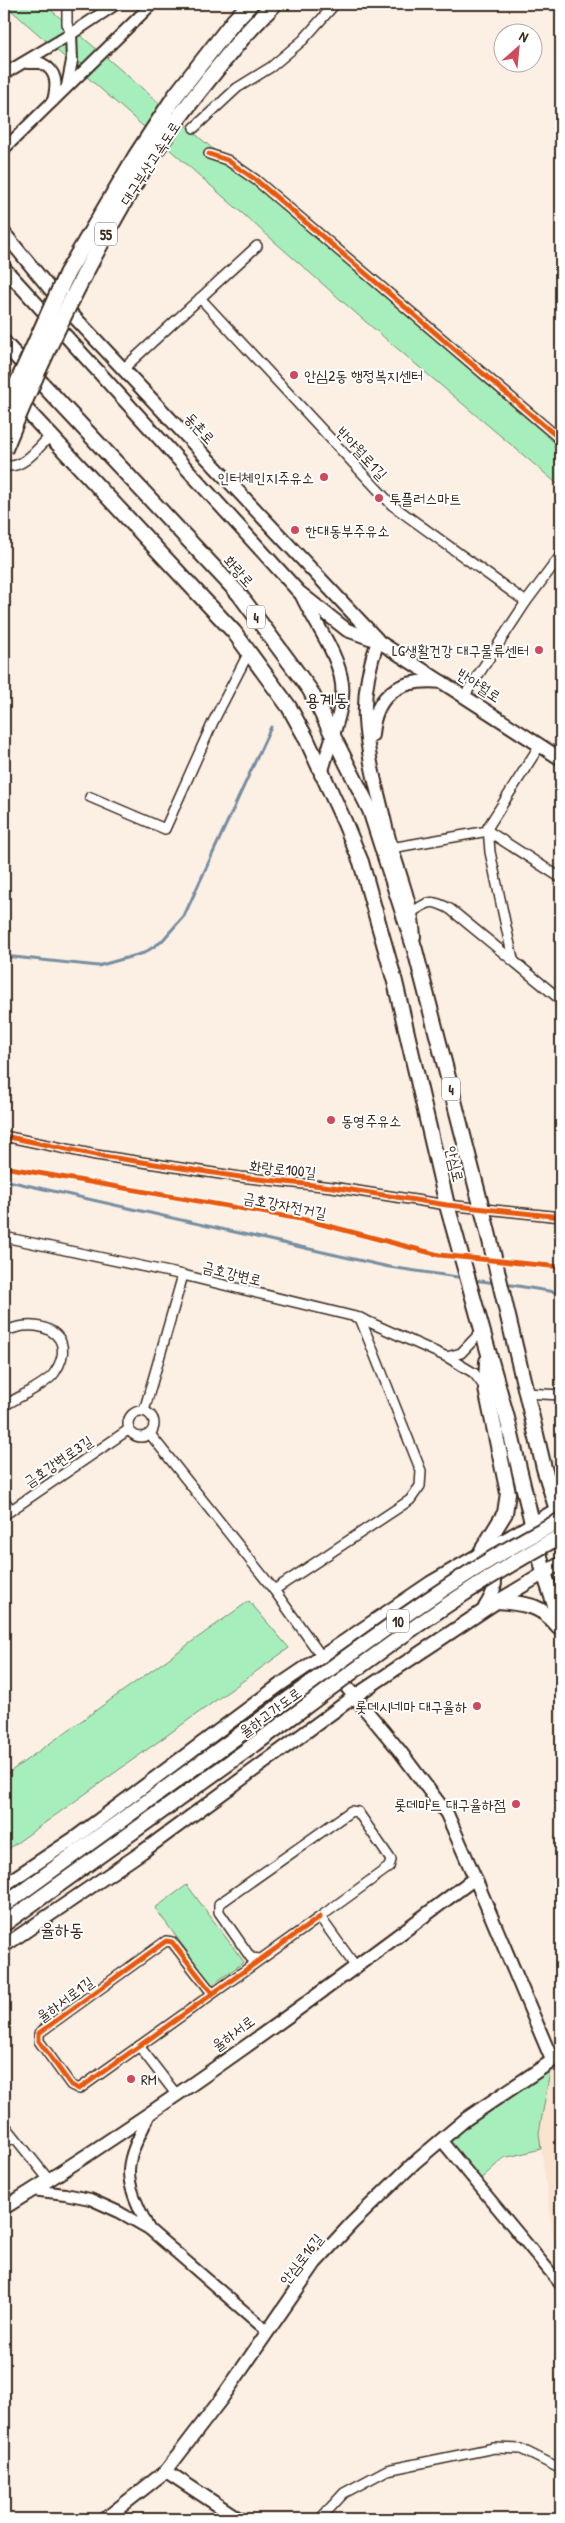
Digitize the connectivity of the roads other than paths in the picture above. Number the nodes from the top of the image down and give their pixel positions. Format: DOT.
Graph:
graph roads {
  1 [pos="67,4"];
  2 [pos="116,4"];
  3 [pos="152,4"];
  4 [pos="250,4"];
  5 [pos="274,4"];
  6 [pos="335,4"];
  7 [pos="71,34"];
  8 [pos="20,65"];
  9 [pos="4,74"];
  10 [pos="62,93"];
  11 [pos="53,102"];
  12 [pos="194,128"];
  13 [pos="4,149"];
  14 [pos="209,154"];
  15 [pos="4,233"];
  16 [pos="257,246"];
  17 [pos="4,268"];
  18 [pos="200,298"];
  19 [pos="4,343"];
  20 [pos="123,369"];
  21 [pos="4,386"];
  22 [pos="4,413"];
  23 [pos="50,436"];
  24 [pos="561,440"];
  25 [pos="4,450"];
  26 [pos="4,465"];
  27 [pos="561,555"];
  28 [pos="299,592"];
  29 [pos="526,602"];
  30 [pos="378,641"];
  31 [pos="249,652"];
  32 [pos="445,682"];
  33 [pos="465,695"];
  34 [pos="333,735"];
  35 [pos="540,745"];
  36 [pos="561,759"];
  37 [pos="371,763"];
  38 [pos="321,774"];
  39 [pos="90,797"];
  40 [pos="488,831"];
  41 [pos="391,848"];
  42 [pos="561,878"];
  43 [pos="412,912"];
  44 [pos="414,950"];
  45 [pos="513,959"];
  46 [pos="561,1000"];
  47 [pos="4,1136"];
  48 [pos="447,1204"];
  49 [pos="482,1209"];
  50 [pos="561,1217"];
  51 [pos="4,1237"];
  52 [pos="183,1275"];
  53 [pos="360,1318"];
  54 [pos="482,1331"];
  55 [pos="4,1332"];
  56 [pos="488,1348"];
  57 [pos="447,1357"];
  58 [pos="486,1389"];
  59 [pos="525,1393"];
  60 [pos="561,1395"];
  61 [pos="4,1406"];
  62 [pos="144,1411"];
  63 [pos="128,1430"];
  64 [pos="150,1434"];
  65 [pos="4,1500"];
  66 [pos="8,1513"];
  67 [pos="560,1515"];
  68 [pos="532,1524"];
  69 [pos="561,1536"];
  70 [pos="482,1552"];
  71 [pos="561,1563"];
  72 [pos="542,1567"];
  73 [pos="274,1590"];
  74 [pos="498,1601"];
  75 [pos="480,1613"];
  76 [pos="561,1623"];
  77 [pos="561,1630"];
  78 [pos="322,1657"];
  79 [pos="355,1696"];
  80 [pos="475,1878"];
  81 [pos="4,1885"];
  82 [pos="4,1905"];
  83 [pos="320,1917"];
  84 [pos="4,1924"];
  85 [pos="4,1946"];
  86 [pos="260,1959"];
  87 [pos="356,1967"];
  88 [pos="212,1993"];
  89 [pos="139,2046"];
  90 [pos="557,2058"];
  91 [pos="176,2094"];
  92 [pos="151,2111"];
  93 [pos="4,2124"];
  94 [pos="14,2137"];
  95 [pos="441,2140"];
  96 [pos="4,2144"];
  97 [pos="49,2180"];
  98 [pos="32,2190"];
  99 [pos="4,2208"];
  100 [pos="149,2229"];
  101 [pos="561,2285"];
  102 [pos="267,2332"];
  103 [pos="561,2469"];
  104 [pos="166,2471"];
  105 [pos="105,2519"];
  106 [pos="239,2519"];
  107 [pos="320,2519"];
  1 -- 7 [label="street"];
  2 -- 7 [label="street"];
  3 -- 10 [label="street"];
  4 -- 22 [label="highway, 대구부산고속도로 / 55, bridge"];
  5 -- 25 [label="highway, 대구부산고속도로 / 55, bridge"];
  6 -- 12 [label="street"];
  7 -- 8 [label="street"];
  7 -- 10 [label="street"];
  8 -- 9 [label="street"];
  8 -- 11 [label="street"];
  10 -- 11 [label="street"];
  11 -- 13 [label="street"];
  14 -- 24 [label="street"];
  15 -- 20 [label="main road, 동촌로"];
  16 -- 18 [label="street"];
  17 -- 28 [label="main road"];
  18 -- 20 [label="street"];
  18 -- 29 [label="street, 반야월로1길"];
  19 -- 34 [label="main road, 화랑로 / 4"];
  20 -- 30 [label="main road, 동촌로"];
  21 -- 23 [label="main road"];
  23 -- 26 [label="street"];
  23 -- 31 [label="main road"];
  27 -- 29 [label="street"];
  28 -- 30 [label="main road"];
  28 -- 34 [label="main road"];
  29 -- 33 [label="street"];
  30 -- 32 [label="main road, 반야월로"];
  30 -- 37 [label="main road"];
  31 -- 38 [label="main road"];
  31 -- 39 [label="street"];
  32 -- 33 [label="main road, 반야월로"];
  32 -- 37 [label="main road"];
  33 -- 35 [label="main road, 반야월로"];
  34 -- 38 [label="main road"];
  34 -- 44 [label="main road, 화랑로 / 4"];
  35 -- 36 [label="main road, 반야월로"];
  35 -- 40 [label="street"];
  37 -- 41 [label="main road"];
  38 -- 48 [label="main road, 안심로"];
  40 -- 41 [label="street"];
  40 -- 42 [label="street"];
  40 -- 45 [label="street"];
  41 -- 43 [label="main road"];
  43 -- 44 [label="main road"];
  43 -- 45 [label="street"];
  44 -- 49 [label="main road, 안심로 / 4"];
  45 -- 46 [label="street"];
  47 -- 48 [label="street, 화랑로100길"];
  48 -- 49 [label="street, 화랑로100길"];
  48 -- 54 [label="main road, 안심로"];
  49 -- 50 [label="street, 화랑로100길"];
  49 -- 59 [label="main road, 안심로 / 4"];
  51 -- 52 [label="street, 금호강변로"];
  52 -- 53 [label="street, 금호강변로"];
  52 -- 62 [label="street"];
  53 -- 57 [label="street, 금호강변로"];
  53 -- 73 [label="street"];
  54 -- 56 [label="main road, 안심로"];
  54 -- 57 [label="street"];
  55 -- 61 [label="street"];
  56 -- 58 [label="main road"];
  56 -- 68 [label="main road, 안심로"];
  57 -- 58 [label="street, 금호강변로"];
  58 -- 70 [label="main road"];
  59 -- 60 [label="street"];
  59 -- 67 [label="main road, 안심로 / 4"];
  62 -- 63 [label="street"];
  62 -- 64 [label="street"];
  63 -- 64 [label="street"];
  63 -- 66 [label="street, 금호강변로3길"];
  64 -- 73 [label="street"];
  65 -- 66 [label="street"];
  67 -- 68 [label="main road"];
  67 -- 82 [label="main road, 율하고가도로 / 10, bridge"];
  68 -- 70 [label="main road"];
  68 -- 72 [label="main road, 안심로"];
  69 -- 84 [label="main road, 율하고가도로 / 10, bridge"];
  70 -- 75 [label="main road"];
  70 -- 78 [label="main road"];
  71 -- 72 [label="main road"];
  72 -- 74 [label="main road"];
  72 -- 76 [label="main road, 안심로"];
  73 -- 78 [label="street"];
  74 -- 75 [label="main road"];
  74 -- 77 [label="main road"];
  75 -- 79 [label="main road"];
  78 -- 79 [label="main road"];
  78 -- 81 [label="main road"];
  79 -- 80 [label="main road"];
  79 -- 85 [label="main road"];
  80 -- 87 [label="main road, 율하서로"];
  80 -- 90 [label="main road"];
  83 -- 86 [label="street, 율하서로1길"];
  83 -- 86 [label="street, 율하서로1길"];
  83 -- 87 [label="street"];
  86 -- 88 [label="street, 율하서로1길"];
  87 -- 91 [label="main road, 율하서로"];
  88 -- 89 [label="street, 율하서로1길"];
  88 -- 89 [label="street, 율하서로1길"];
  89 -- 91 [label="street"];
  90 -- 95 [label="main road, 안심로16길"];
  91 -- 92 [label="main road, 율하서로"];
  92 -- 97 [label="main road, 율하서로"];
  92 -- 100 [label="street"];
  93 -- 94 [label="street"];
  94 -- 96 [label="street"];
  94 -- 97 [label="street"];
  95 -- 101 [label="street"];
  95 -- 102 [label="main road, 안심로16길"];
  97 -- 98 [label="main road, 율하서로"];
  98 -- 99 [label="main road, 율하서로"];
  98 -- 100 [label="street"];
  100 -- 102 [label="street"];
  102 -- 104 [label="main road, 안심로16길"];
  103 -- 107 [label="street"];
  104 -- 105 [label="main road, 안심로16길"];
  104 -- 106 [label="main road"];
}
